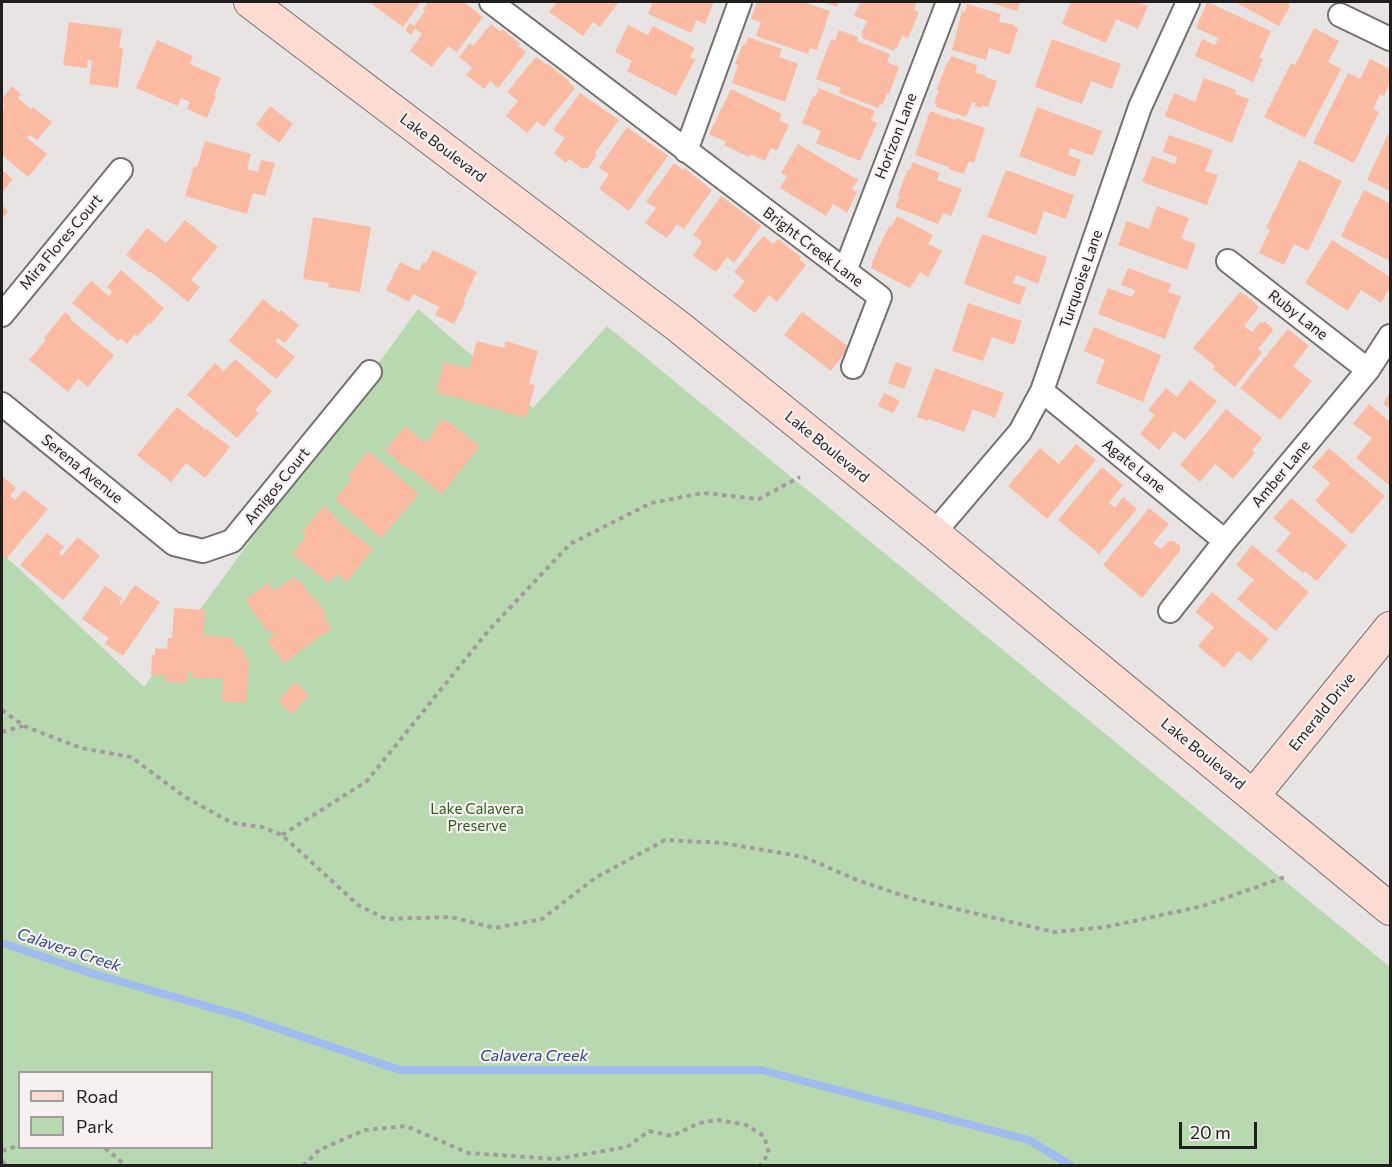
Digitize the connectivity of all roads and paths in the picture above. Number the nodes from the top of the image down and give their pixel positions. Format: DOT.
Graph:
graph roads {
  1 [pos="250,2"];
  2 [pos="490,2"];
  3 [pos="740,2"];
  4 [pos="948,2"];
  5 [pos="1188,2"];
  6 [pos="1340,15"];
  7 [pos="1390,39"];
  8 [pos="686,151"];
  9 [pos="121,170"];
  10 [pos="1228,261"];
  11 [pos="845,271"];
  12 [pos="2,315"];
  13 [pos="1390,336"];
  14 [pos="853,367"];
  15 [pos="1368,370"];
  16 [pos="370,372"];
  17 [pos="1042,391"];
  18 [pos="2,404"];
  19 [pos="800,477"];
  20 [pos="934,533"];
  21 [pos="163,535"];
  22 [pos="1225,541"];
  23 [pos="1170,611"];
  24 [pos="1390,628"];
  25 [pos="2,710"];
  26 [pos="24,726"];
  27 [pos="2,732"];
  28 [pos="1253,796"];
  29 [pos="282,836"];
  30 [pos="1285,877"];
  31 [pos="1390,909"];
  32 [pos="18,1146"];
  33 [pos="106,1149"];
  34 [pos="2,1151"];
  35 [pos="2,1161"];
  36 [pos="8,1166"];
  37 [pos="126,1166"];
  38 [pos="303,1166"];
  39 [pos="760,1166"];
  1 -- 20 [label="main road, Lake Boulevard"];
  2 -- 8 [label="street, Bright Creek Lane"];
  3 -- 8 [label="street"];
  4 -- 11 [label="street, Horizon Lane"];
  5 -- 17 [label="street, Turquoise Lane"];
  6 -- 7 [label="street"];
  8 -- 11 [label="street, Bright Creek Lane"];
  9 -- 12 [label="street, Mira Flores Court"];
  10 -- 15 [label="street, Ruby Lane"];
  11 -- 14 [label="street, Bright Creek Lane"];
  13 -- 15 [label="street, Amber Lane"];
  15 -- 22 [label="street, Amber Lane"];
  16 -- 21 [label="street, Amigos Court"];
  17 -- 20 [label="street, Turquoise Lane"];
  17 -- 22 [label="street, Agate Lane"];
  18 -- 21 [label="street, Serena Avenue"];
  19 -- 29 [label="path"];
  20 -- 28 [label="main road, Lake Boulevard"];
  22 -- 23 [label="street, Amber Lane"];
  24 -- 28 [label="main road, Emerald Drive"];
  25 -- 26 [label="path"];
  26 -- 27 [label="path"];
  26 -- 29 [label="path"];
  28 -- 31 [label="main road, Lake Boulevard"];
  29 -- 30 [label="path"];
  32 -- 34 [label="path"];
  33 -- 37 [label="path"];
  35 -- 36 [label="path"];
  38 -- 39 [label="path"];
}
